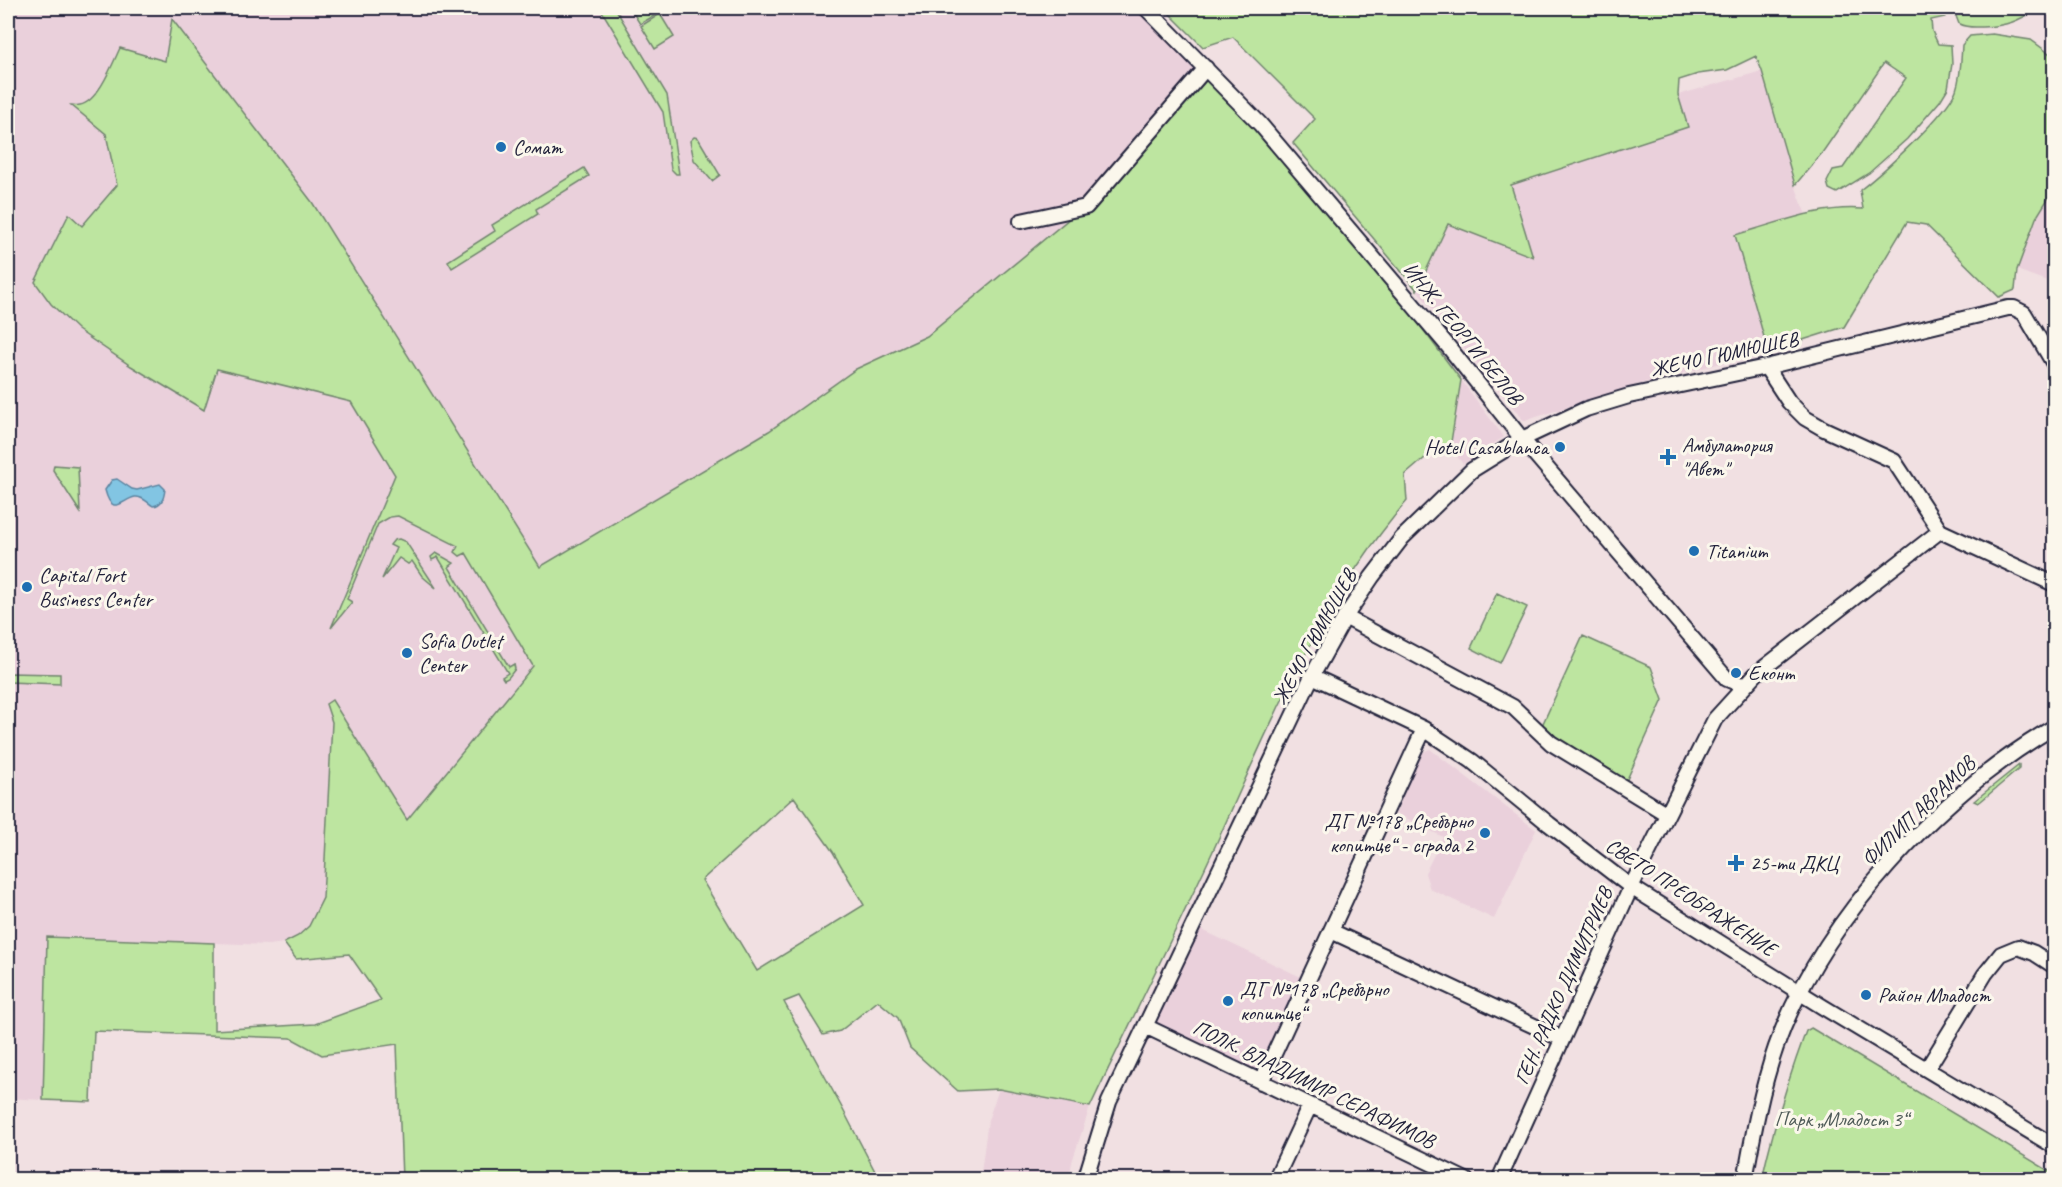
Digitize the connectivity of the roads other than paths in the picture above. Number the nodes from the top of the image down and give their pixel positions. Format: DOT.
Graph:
graph roads {
  1 [pos="1146,8"];
  2 [pos="1206,68"];
  3 [pos="1021,221"];
  4 [pos="2055,364"];
  5 [pos="1766,367"];
  6 [pos="1522,439"];
  7 [pos="1940,531"];
  8 [pos="2055,584"];
  9 [pos="1345,617"];
  10 [pos="1312,676"];
  11 [pos="1744,686"];
  12 [pos="2055,727"];
  13 [pos="1424,729"];
  14 [pos="1667,814"];
  15 [pos="1631,887"];
  16 [pos="1331,931"];
  17 [pos="2055,966"];
  18 [pos="1800,992"];
  19 [pos="1145,1026"];
  20 [pos="1562,1039"];
  21 [pos="1927,1069"];
  22 [pos="1261,1082"];
  23 [pos="1310,1105"];
  24 [pos="2055,1146"];
  25 [pos="1085,1179"];
  26 [pos="1275,1179"];
  27 [pos="1466,1179"];
  28 [pos="1498,1179"];
  29 [pos="1745,1179"];
  1 -- 2 [label="street, ИНЖ. ГЕОРГИ БЕЛОВ"];
  2 -- 3 [label="street"];
  2 -- 6 [label="street, ИНЖ. ГЕОРГИ БЕЛОВ"];
  4 -- 5 [label="street, ЖЕЧО ГЮМЮШЕВ"];
  5 -- 6 [label="street, ЖЕЧО ГЮМЮШЕВ"];
  5 -- 7 [label="street"];
  6 -- 9 [label="street, ЖЕЧО ГЮМЮШЕВ"];
  6 -- 11 [label="street, ИНЖ. ГЕОРГИ БЕЛОВ"];
  7 -- 8 [label="street"];
  7 -- 11 [label="street, ГЕН. РАДКО ДИМИТРИЕВ"];
  9 -- 10 [label="street, ЖЕЧО ГЮМЮШЕВ"];
  9 -- 14 [label="street"];
  10 -- 13 [label="street, СВЕТО ПРЕОБРАЖЕНИЕ"];
  10 -- 19 [label="street, ЖЕЧО ГЮМЮШЕВ"];
  11 -- 14 [label="street, ГЕН. РАДКО ДИМИТРИЕВ"];
  12 -- 18 [label="street, ФИЛИП АВРАМОВ"];
  13 -- 15 [label="street, СВЕТО ПРЕОБРАЖЕНИЕ"];
  13 -- 16 [label="street"];
  14 -- 15 [label="street, ГЕН. РАДКО ДИМИТРИЕВ"];
  15 -- 18 [label="street, СВЕТО ПРЕОБРАЖЕНИЕ"];
  15 -- 20 [label="street, ГЕН. РАДКО ДИМИТРИЕВ"];
  16 -- 20 [label="street"];
  16 -- 22 [label="street"];
  17 -- 21 [label="street"];
  18 -- 21 [label="street, СВЕТО ПРЕОБРАЖЕНИЕ"];
  18 -- 29 [label="street, ФИЛИП АВРАМОВ"];
  19 -- 22 [label="street, ПОЛК. ВЛАДИМИР СЕРАФИМОВ"];
  19 -- 25 [label="street, ЖЕЧО ГЮМЮШЕВ"];
  20 -- 28 [label="street, ГЕН. РАДКО ДИМИТРИЕВ"];
  21 -- 24 [label="street, СВЕТО ПРЕОБРАЖЕНИЕ"];
  22 -- 23 [label="street, ПОЛК. ВЛАДИМИР СЕРАФИМОВ"];
  23 -- 26 [label="street"];
  23 -- 27 [label="street, ПОЛК. ВЛАДИМИР СЕРАФИМОВ"];
}
